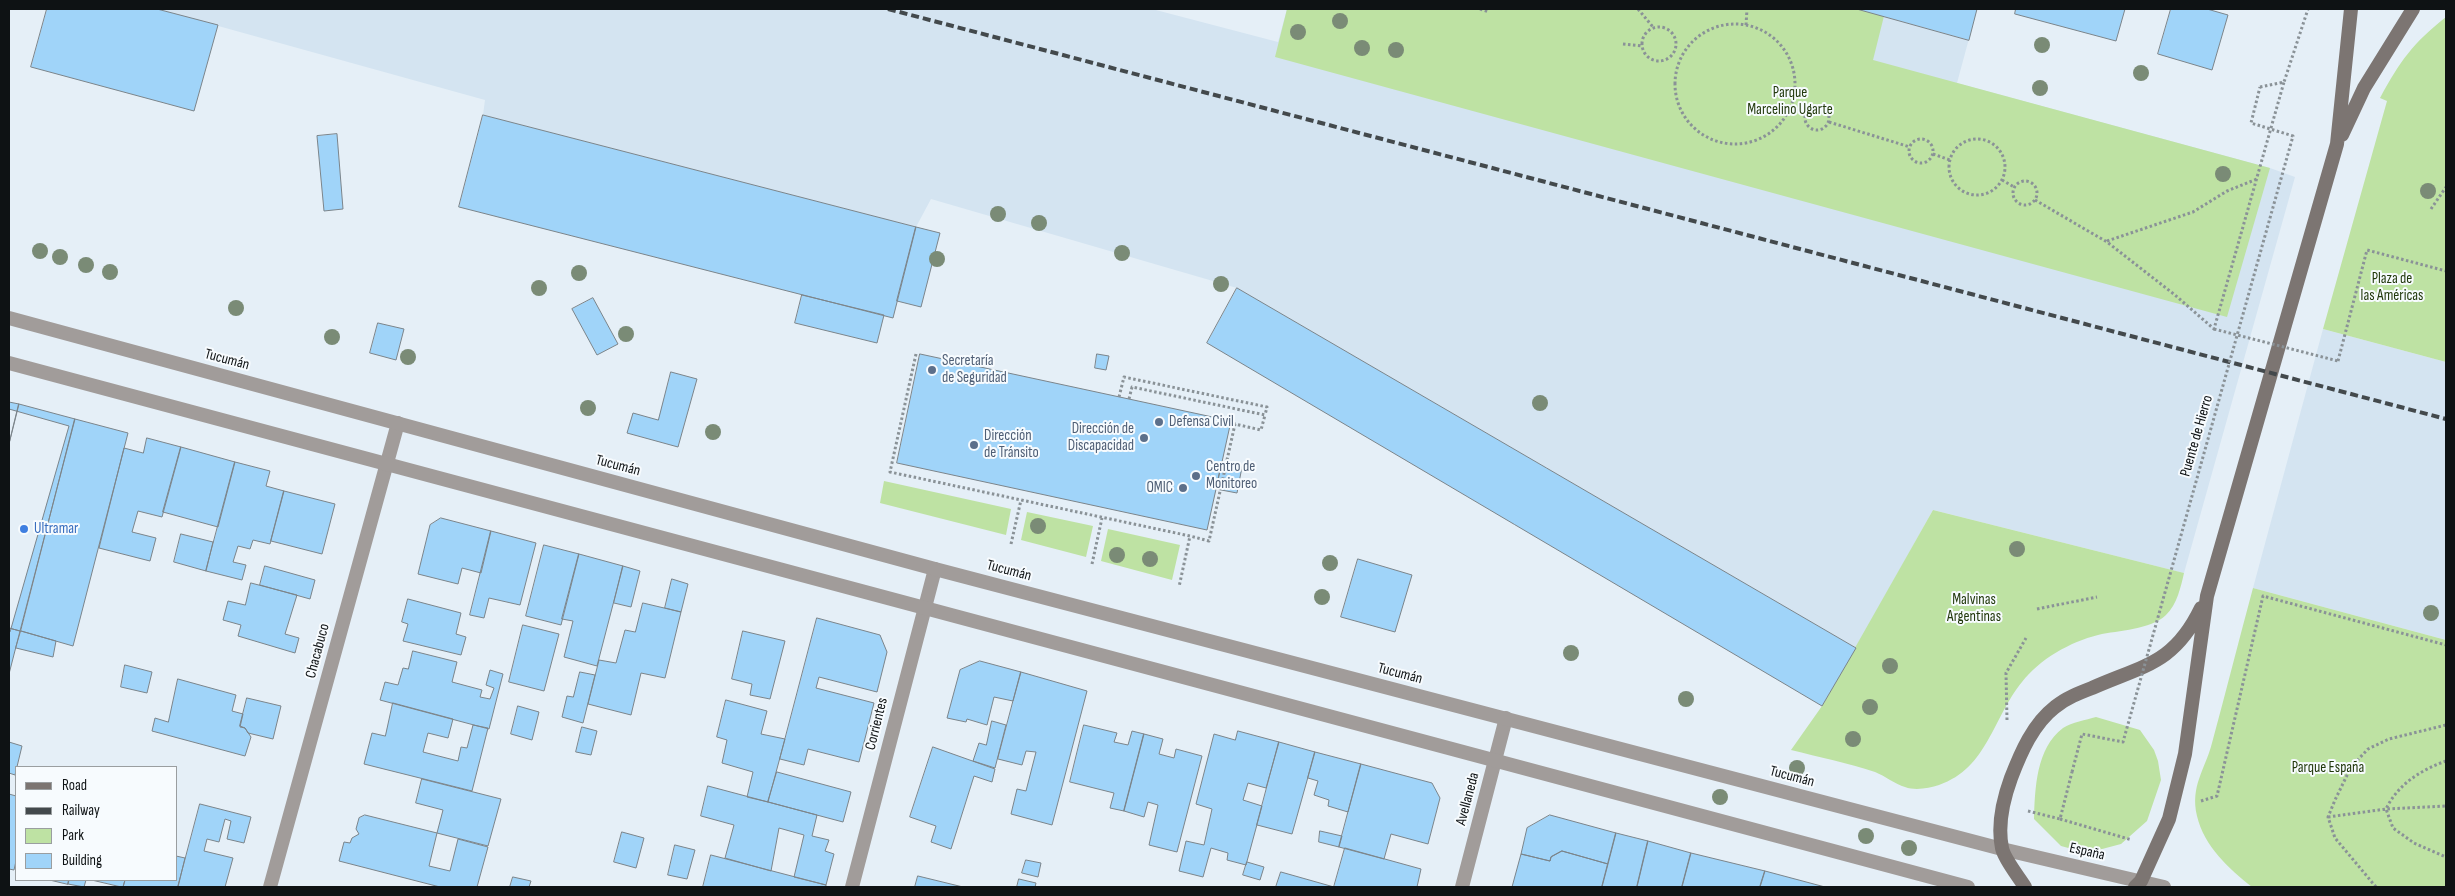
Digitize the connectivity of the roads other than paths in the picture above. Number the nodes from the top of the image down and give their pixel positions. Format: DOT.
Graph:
graph roads {
  1 [pos="2351,9"];
  2 [pos="2413,9"];
  3 [pos="2337,144"];
  4 [pos="9,318"];
  5 [pos="9,363"];
  6 [pos="398,423"];
  7 [pos="387,465"];
  8 [pos="935,569"];
  9 [pos="2207,596"];
  10 [pos="924,608"];
  11 [pos="1506,718"];
  12 [pos="1494,762"];
  13 [pos="2002,849"];
  14 [pos="2138,884"];
  15 [pos="270,887"];
  16 [pos="852,887"];
  17 [pos="1462,887"];
  18 [pos="1968,887"];
  19 [pos="2025,887"];
  20 [pos="2164,887"];
  1 -- 3 [label="main road"];
  2 -- 3 [label="main road"];
  3 -- 9 [label="main road"];
  4 -- 6 [label="street, Tucumán"];
  5 -- 7 [label="street"];
  6 -- 7 [label="street, Chacabuco"];
  6 -- 8 [label="street, Tucumán"];
  7 -- 10 [label="street"];
  7 -- 15 [label="street, Chacabuco"];
  8 -- 10 [label="street, Corrientes"];
  8 -- 11 [label="street, Tucumán"];
  9 -- 13 [label="main road"];
  9 -- 14 [label="main road"];
  10 -- 12 [label="street"];
  10 -- 16 [label="street, Corrientes"];
  11 -- 12 [label="street, Avellaneda"];
  11 -- 13 [label="street, Tucumán"];
  12 -- 17 [label="street, Avellaneda"];
  12 -- 18 [label="street"];
  13 -- 14 [label="street, España"];
  13 -- 19 [label="main road"];
  14 -- 20 [label="street, España"];
}
